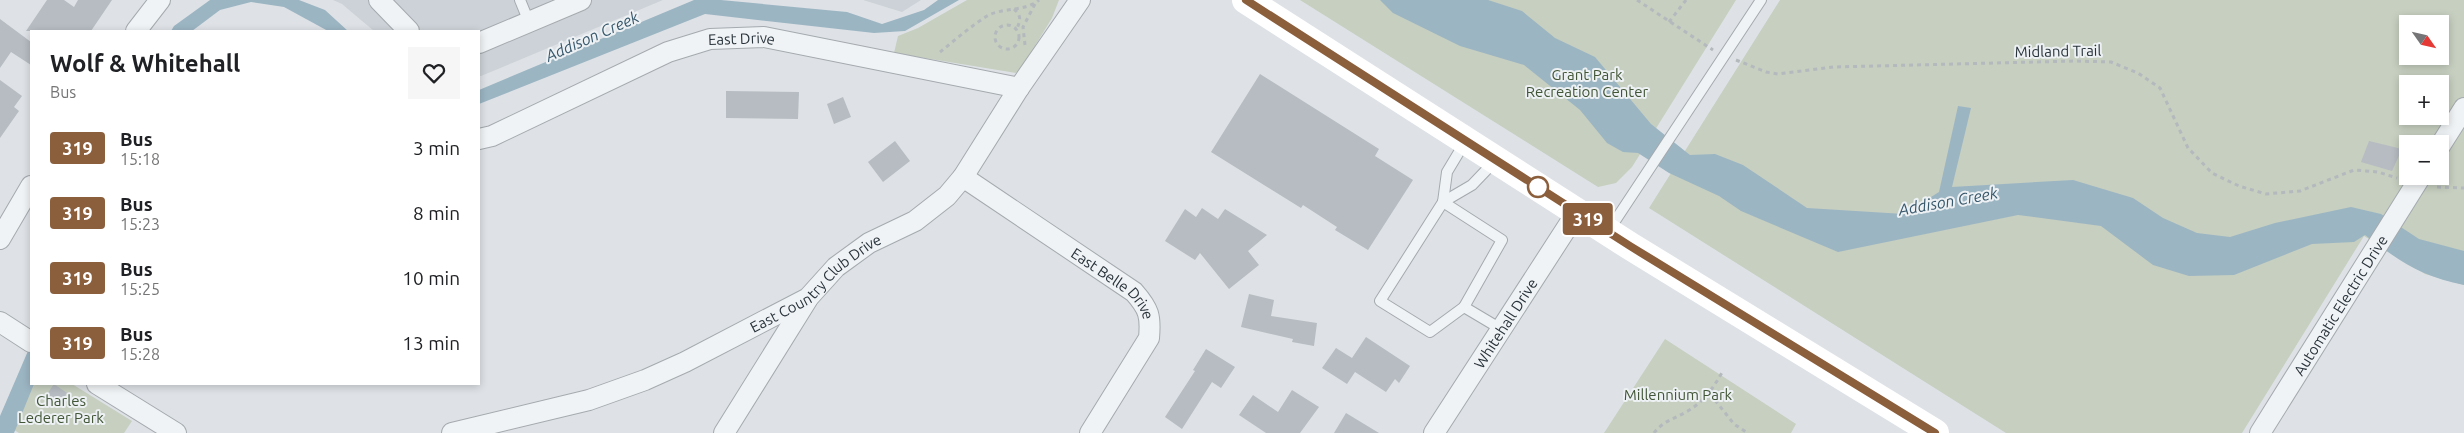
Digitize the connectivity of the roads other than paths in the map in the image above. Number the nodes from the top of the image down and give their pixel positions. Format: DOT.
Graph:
graph roads {
  1 [pos="160,0"];
  2 [pos="379,0"];
  3 [pos="520,0"];
  4 [pos="581,0"];
  5 [pos="1080,0"];
  6 [pos="1246,0"];
  7 [pos="1761,0"];
  8 [pos="529,22"];
  9 [pos="137,30"];
  10 [pos="408,30"];
  11 [pos="480,43"];
  12 [pos="1025,81"];
  13 [pos="2464,108"];
  14 [pos="2447,135"];
  15 [pos="480,139"];
  16 [pos="1465,142"];
  17 [pos="1495,160"];
  18 [pos="963,178"];
  19 [pos="2415,185"];
  20 [pos="30,188"];
  21 [pos="1443,202"];
  22 [pos="1577,212"];
  23 [pos="1608,231"];
  24 [pos="0,239"];
  25 [pos="808,298"];
  26 [pos="1464,307"];
  27 [pos="0,322"];
  28 [pos="1501,329"];
  29 [pos="24,338"];
  30 [pos="99,385"];
  31 [pos="176,433"];
  32 [pos="452,433"];
  33 [pos="724,433"];
  34 [pos="1090,433"];
  35 [pos="1434,433"];
  36 [pos="1935,433"];
  37 [pos="2260,433"];
  1 -- 9 [label="street"];
  2 -- 10 [label="street"];
  3 -- 8 [label="lane"];
  4 -- 8 [label="street"];
  5 -- 12 [label="street, East Country Club Drive"];
  6 -- 16 [label="main road"];
  7 -- 23 [label="lane"];
  8 -- 11 [label="street"];
  12 -- 15 [label="street, East Drive"];
  12 -- 18 [label="street, East Country Club Drive"];
  13 -- 14 [label="street"];
  16 -- 17 [label="main road"];
  16 -- 21 [label="lane"];
  17 -- 21 [label="lane"];
  17 -- 22 [label="main road"];
  18 -- 25 [label="street, East Country Club Drive"];
  18 -- 34 [label="street, East Belle Drive"];
  19 -- 37 [label="street, Automatic Electric Drive"];
  20 -- 24 [label="street"];
  21 -- 26 [label="lane"];
  21 -- 26 [label="lane"];
  22 -- 23 [label="main road"];
  22 -- 28 [label="street, Whitehall Drive"];
  23 -- 36 [label="main road"];
  25 -- 32 [label="street, East Country Club Drive"];
  25 -- 33 [label="street"];
  26 -- 28 [label="lane"];
  27 -- 29 [label="street"];
  28 -- 35 [label="street, Whitehall Drive"];
  30 -- 31 [label="street"];
}
